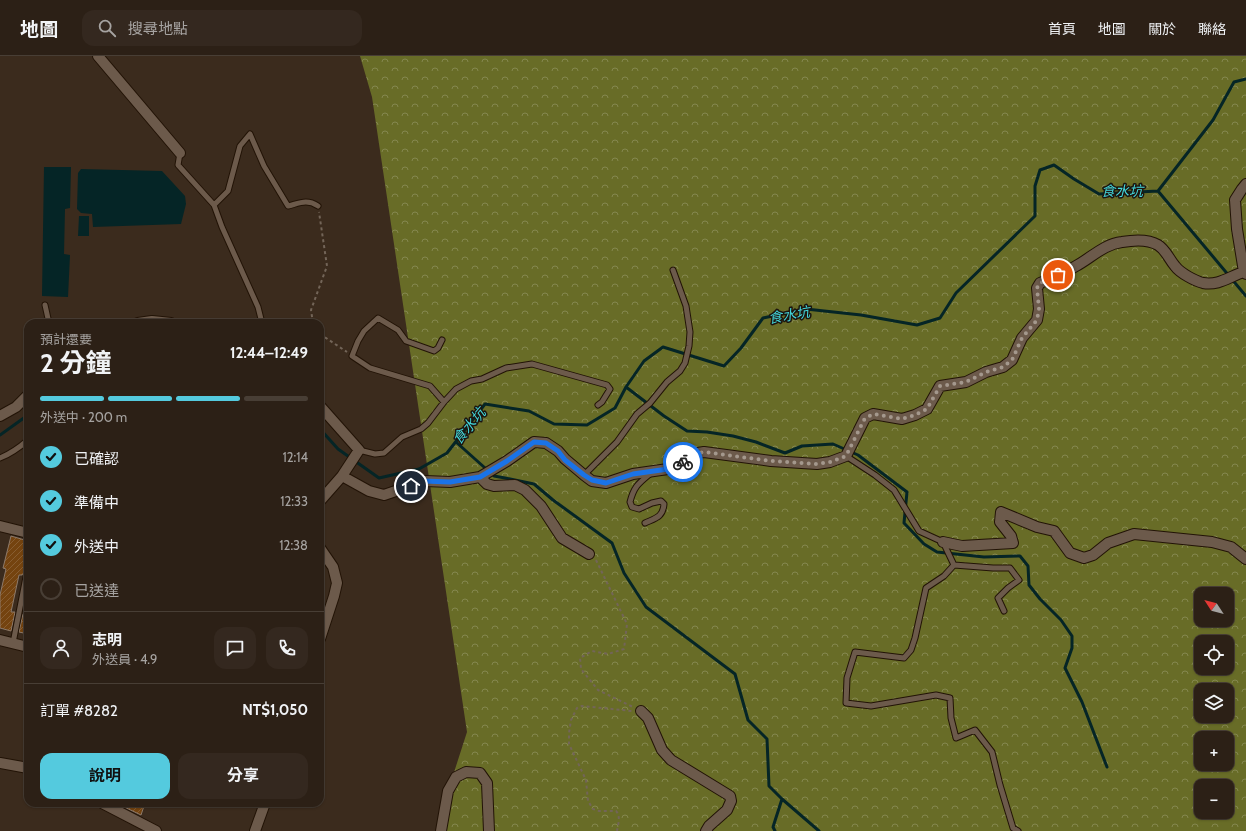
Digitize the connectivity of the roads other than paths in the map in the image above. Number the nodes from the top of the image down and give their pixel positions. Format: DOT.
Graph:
graph roads {
  1 [pos="98,56"];
  2 [pos="180,153"];
  3 [pos="1246,178"];
  4 [pos="1244,187"];
  5 [pos="214,205"];
  6 [pos="318,206"];
  7 [pos="673,270"];
  8 [pos="1243,273"];
  9 [pos="44,306"];
  10 [pos="48,319"];
  11 [pos="261,319"];
  12 [pos="442,340"];
  13 [pos="24,399"];
  14 [pos="444,402"];
  15 [pos="598,405"];
  16 [pos="324,411"];
  17 [pos="0,416"];
  18 [pos="24,444"];
  19 [pos="359,450"];
  20 [pos="846,456"];
  21 [pos="0,458"];
  22 [pos="653,471"];
  23 [pos="484,474"];
  24 [pos="584,475"];
  25 [pos="342,476"];
  26 [pos="324,496"];
  27 [pos="645,523"];
  28 [pos="0,526"];
  29 [pos="24,532"];
  30 [pos="945,544"];
  31 [pos="324,554"];
  32 [pos="589,554"];
  33 [pos="1246,559"];
  34 [pos="954,563"];
  35 [pos="24,587"];
  36 [pos="1004,611"];
  37 [pos="324,627"];
  38 [pos="0,640"];
  39 [pos="13,643"];
  40 [pos="24,646"];
  41 [pos="641,711"];
  42 [pos="0,763"];
  43 [pos="24,767"];
  44 [pos="111,807"];
  45 [pos="264,807"];
  46 [pos="156,831"];
  47 [pos="255,831"];
  48 [pos="441,831"];
  49 [pos="489,831"];
  50 [pos="706,831"];
  51 [pos="1018,831"];
  1 -- 2 [label="street"];
  2 -- 5 [label="lane"];
  3 -- 4 [label="lane"];
  4 -- 8 [label="street"];
  5 -- 6 [label="lane"];
  5 -- 11 [label="lane"];
  7 -- 24 [label="lane"];
  8 -- 20 [label="street"];
  9 -- 10 [label="lane"];
  12 -- 14 [label="lane"];
  13 -- 17 [label="street"];
  14 -- 15 [label="lane"];
  14 -- 19 [label="lane"];
  16 -- 19 [label="street"];
  18 -- 21 [label="lane"];
  19 -- 25 [label="street"];
  20 -- 22 [label="street"];
  20 -- 30 [label="lane"];
  22 -- 24 [label="street"];
  22 -- 27 [label="lane"];
  23 -- 24 [label="street"];
  23 -- 25 [label="street"];
  23 -- 32 [label="street"];
  25 -- 26 [label="street"];
  28 -- 29 [label="street"];
  30 -- 33 [label="street"];
  30 -- 34 [label="lane"];
  31 -- 37 [label="street"];
  34 -- 36 [label="lane"];
  34 -- 51 [label="lane"];
  35 -- 39 [label="lane"];
  38 -- 39 [label="street"];
  39 -- 40 [label="street"];
  41 -- 50 [label="street"];
  42 -- 43 [label="street"];
  44 -- 46 [label="street"];
  45 -- 47 [label="street"];
  48 -- 49 [label="street"];
}
